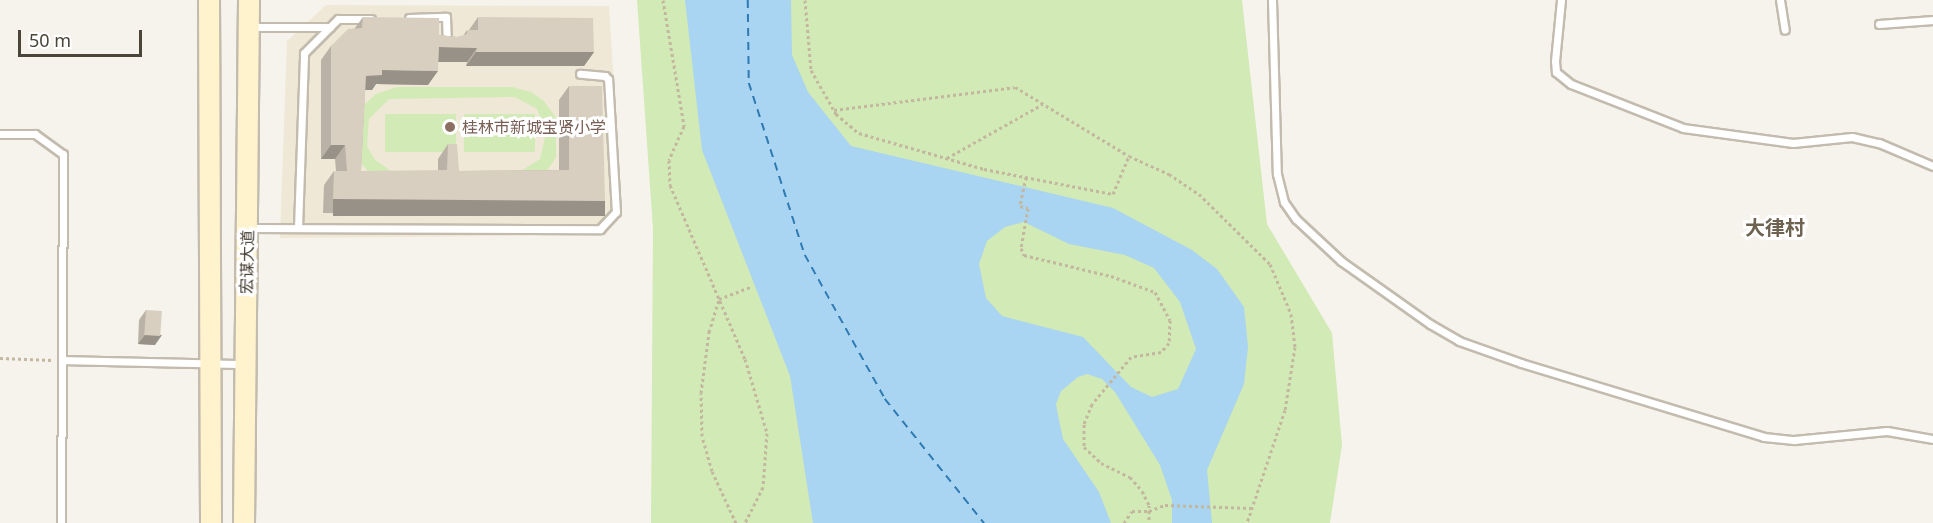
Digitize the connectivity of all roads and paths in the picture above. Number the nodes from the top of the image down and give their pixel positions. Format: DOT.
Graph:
graph roads {
  1 [pos="209,0"];
  2 [pos="249,0"];
  3 [pos="663,0"];
  4 [pos="805,0"];
  5 [pos="1272,0"];
  6 [pos="1561,0"];
  7 [pos="1780,0"];
  8 [pos="386,18"];
  9 [pos="398,18"];
  10 [pos="1933,20"];
  11 [pos="1879,24"];
  12 [pos="249,27"];
  13 [pos="330,27"];
  14 [pos="1785,30"];
  15 [pos="447,46"];
  16 [pos="580,74"];
  17 [pos="1042,104"];
  18 [pos="834,110"];
  19 [pos="0,134"];
  20 [pos="1129,156"];
  21 [pos="946,159"];
  22 [pos="1933,166"];
  23 [pos="1026,177"];
  24 [pos="247,228"];
  25 [pos="298,228"];
  26 [pos="753,286"];
  27 [pos="719,299"];
  28 [pos="0,358"];
  29 [pos="63,360"];
  30 [pos="211,363"];
  31 [pos="246,364"];
  32 [pos="1933,439"];
  33 [pos="1251,508"];
  34 [pos="1149,511"];
  35 [pos="62,523"];
  36 [pos="211,523"];
  37 [pos="243,523"];
  38 [pos="736,523"];
  39 [pos="745,523"];
  40 [pos="1124,523"];
  41 [pos="1149,523"];
  42 [pos="1247,523"];
  1 -- 30 [label="main road"];
  2 -- 12 [label="main road, 宏谋大道"];
  3 -- 27 [label="path"];
  4 -- 18 [label="path"];
  5 -- 32 [label="lane"];
  6 -- 22 [label="lane"];
  7 -- 14 [label="lane"];
  8 -- 13 [label="lane"];
  9 -- 15 [label="lane"];
  10 -- 11 [label="lane"];
  12 -- 13 [label="lane"];
  12 -- 24 [label="main road, 宏谋大道"];
  13 -- 25 [label="lane"];
  16 -- 25 [label="lane"];
  17 -- 18 [label="path"];
  17 -- 20 [label="path"];
  17 -- 21 [label="path"];
  18 -- 21 [label="path"];
  19 -- 29 [label="lane"];
  20 -- 23 [label="path"];
  20 -- 33 [label="path"];
  21 -- 23 [label="path"];
  23 -- 34 [label="path"];
  24 -- 25 [label="lane"];
  24 -- 31 [label="main road, 宏谋大道"];
  26 -- 27 [label="path"];
  27 -- 38 [label="path"];
  27 -- 39 [label="path"];
  28 -- 29 [label="path"];
  29 -- 30 [label="lane"];
  29 -- 35 [label="lane"];
  30 -- 31 [label="lane"];
  30 -- 36 [label="main road"];
  31 -- 37 [label="main road, 宏谋大道"];
  33 -- 34 [label="path"];
  33 -- 42 [label="path"];
  34 -- 40 [label="path"];
  34 -- 41 [label="path"];
}
